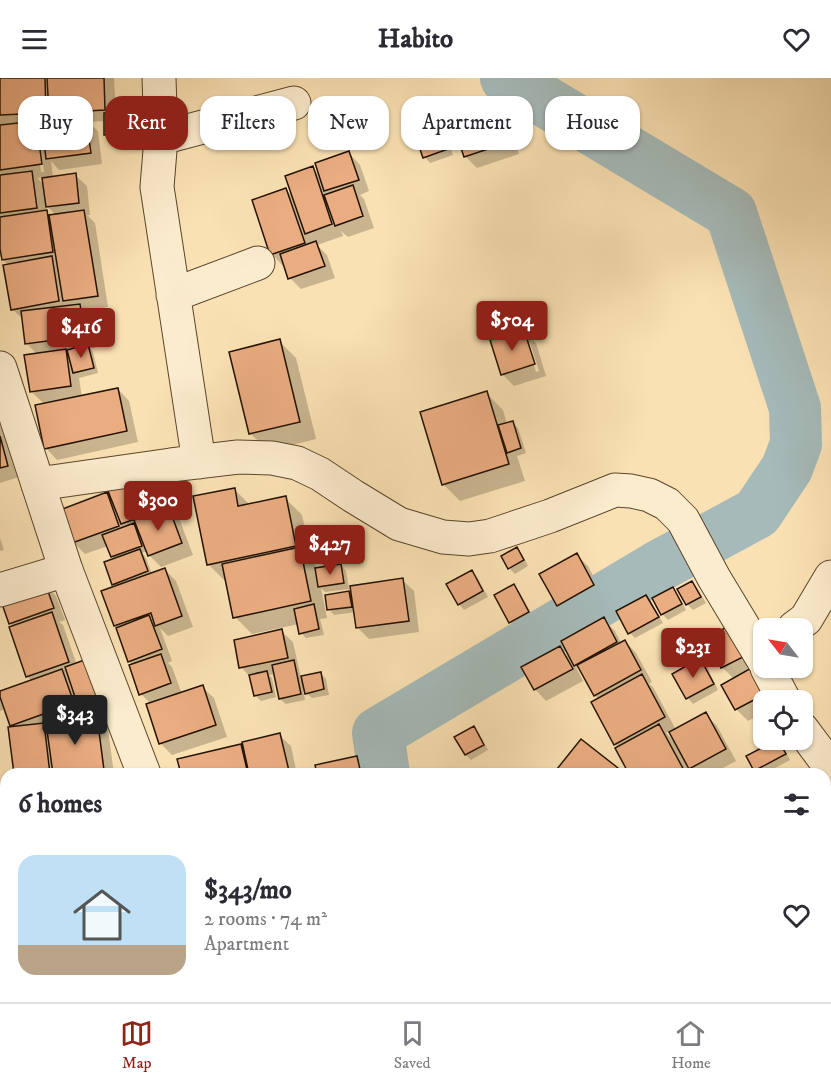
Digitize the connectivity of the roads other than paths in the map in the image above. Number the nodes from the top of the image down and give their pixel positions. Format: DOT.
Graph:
graph roads {
  1 [pos="159,78"];
  2 [pos="160,96"];
  3 [pos="160,150"];
  4 [pos="258,263"];
  5 [pos="173,295"];
  6 [pos="0,368"];
  7 [pos="199,462"];
  8 [pos="38,484"];
  9 [pos="66,570"];
  10 [pos="831,577"];
  11 [pos="0,591"];
  12 [pos="813,618"];
  13 [pos="753,642"];
  14 [pos="813,744"];
  15 [pos="142,768"];
  16 [pos="831,768"];
  1 -- 2 [label="street"];
  3 -- 5 [label="street"];
  4 -- 5 [label="street"];
  5 -- 7 [label="street"];
  6 -- 8 [label="street"];
  7 -- 8 [label="street"];
  7 -- 13 [label="street"];
  8 -- 9 [label="street"];
  9 -- 11 [label="street"];
  9 -- 15 [label="street"];
  10 -- 12 [label="street"];
  14 -- 16 [label="street"];
}
